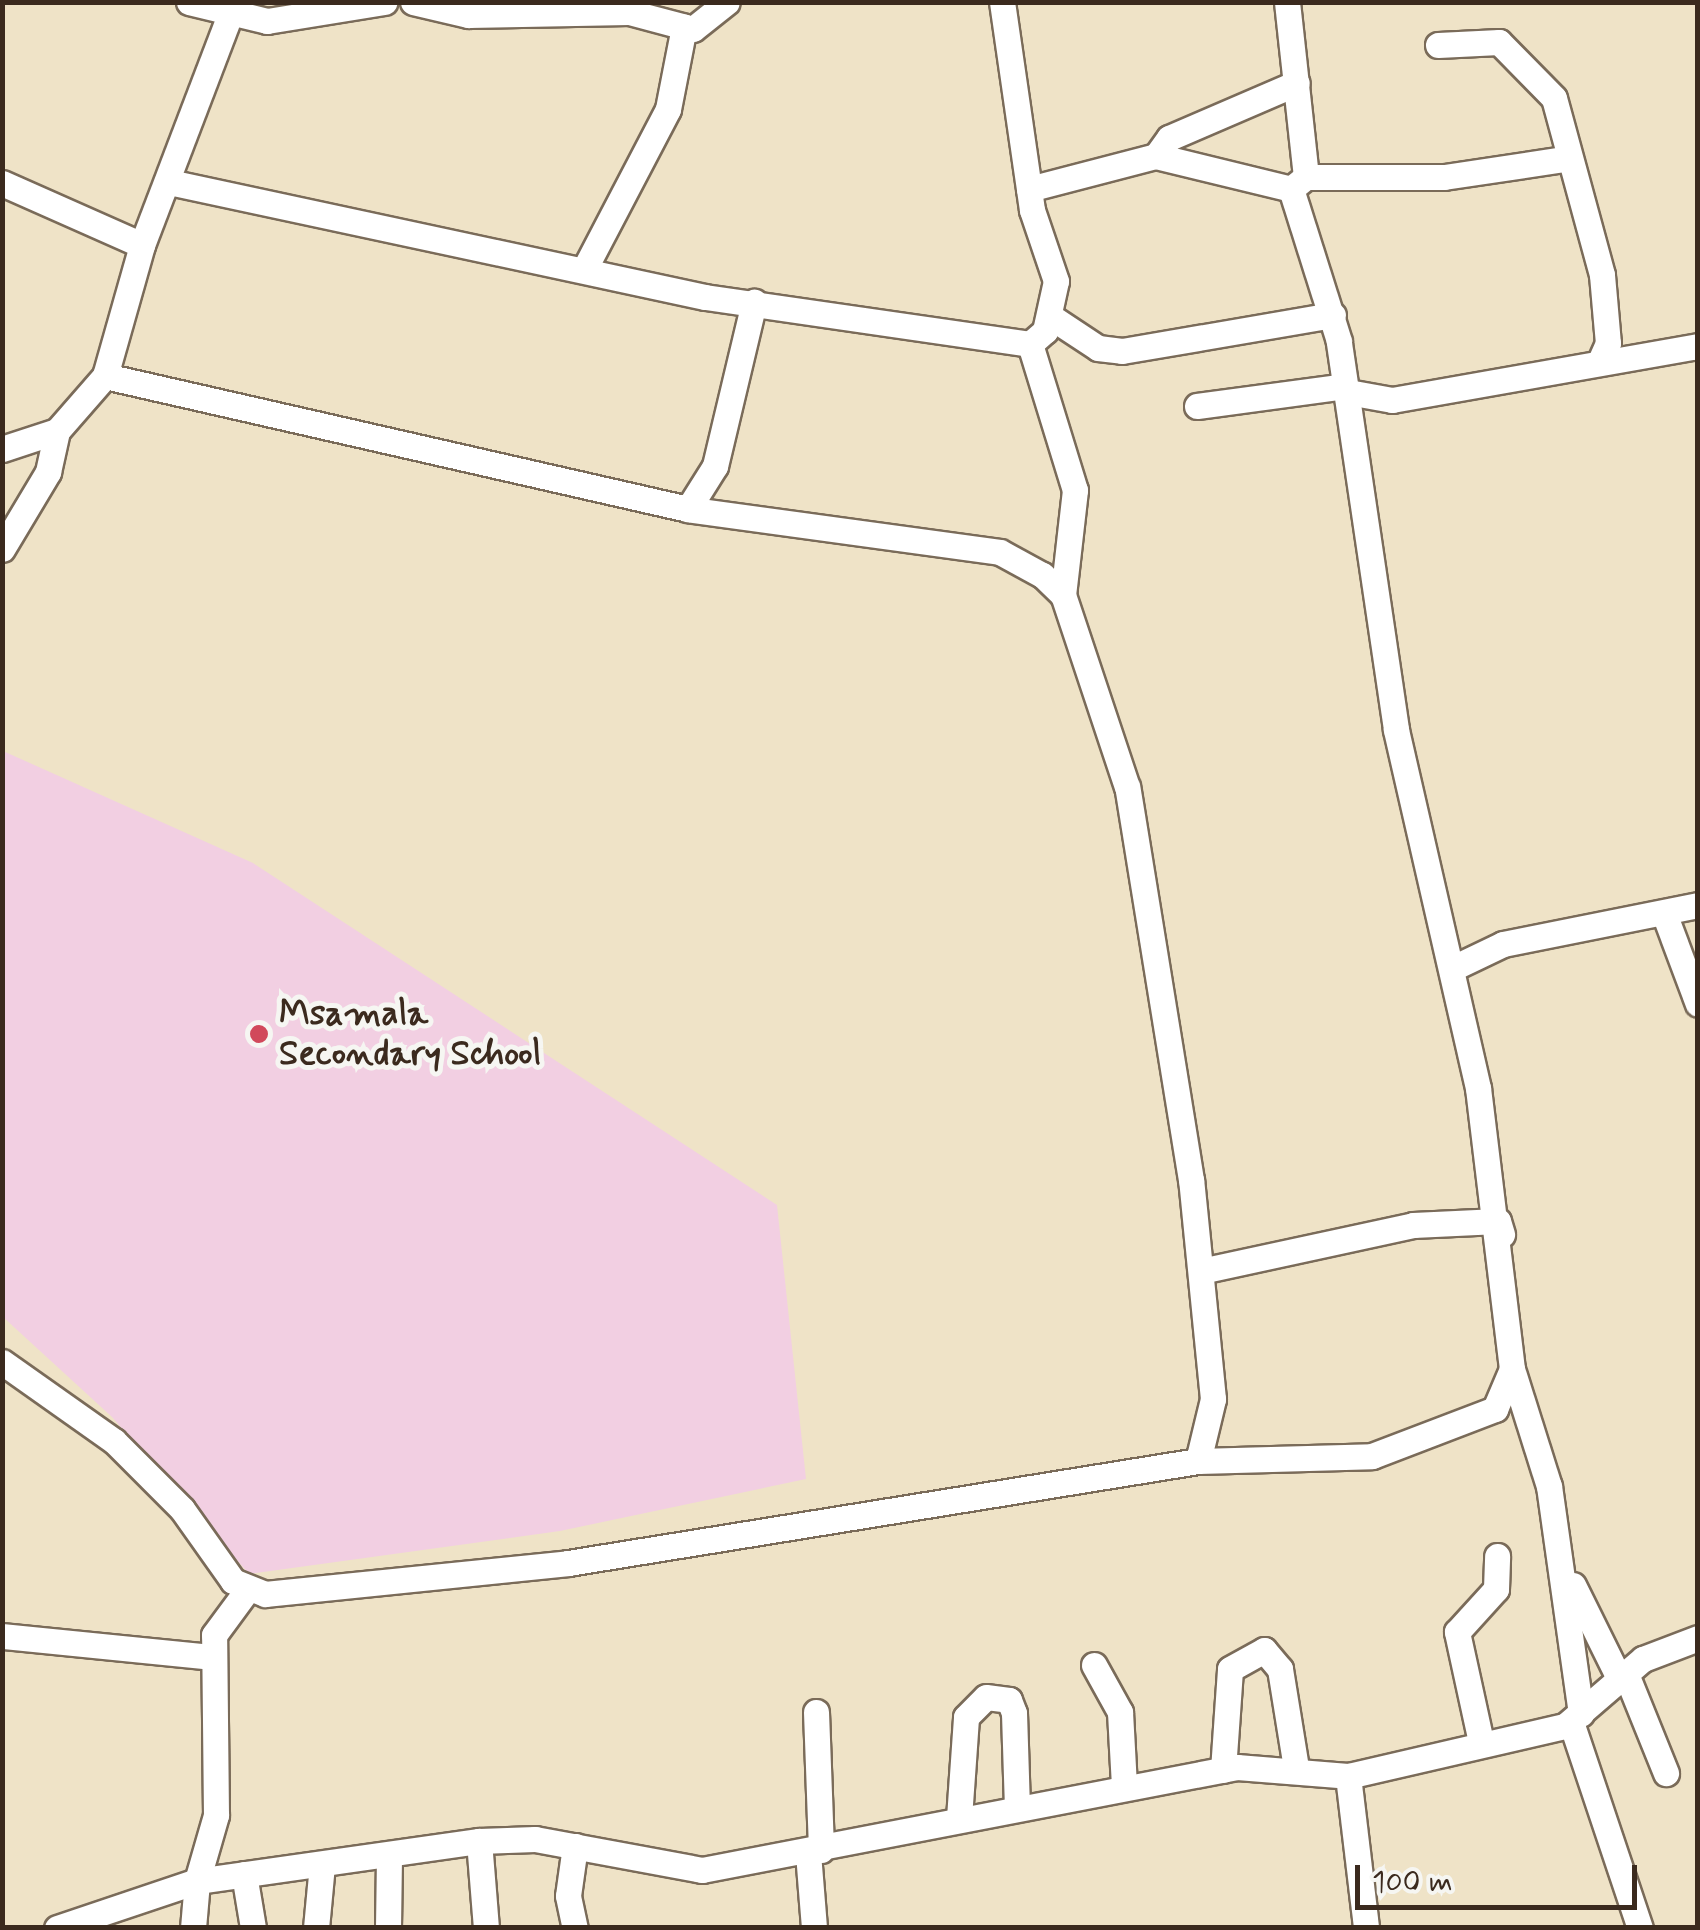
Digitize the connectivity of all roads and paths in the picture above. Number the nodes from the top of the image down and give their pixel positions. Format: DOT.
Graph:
graph roads {
  1 [pos="188,2"];
  2 [pos="384,2"];
  3 [pos="413,2"];
  4 [pos="727,2"];
  5 [pos="1002,2"];
  6 [pos="1287,2"];
  7 [pos="232,10"];
  8 [pos="684,27"];
  9 [pos="1438,46"];
  10 [pos="1297,83"];
  11 [pos="1156,156"];
  12 [pos="1565,159"];
  13 [pos="169,182"];
  14 [pos="2,183"];
  15 [pos="1299,183"];
  16 [pos="1029,188"];
  17 [pos="142,245"];
  18 [pos="585,268"];
  19 [pos="754,302"];
  20 [pos="1332,314"];
  21 [pos="1050,318"];
  22 [pos="1030,344"];
  23 [pos="1698,346"];
  24 [pos="1600,361"];
  25 [pos="104,376"];
  26 [pos="1347,389"];
  27 [pos="1197,406"];
  28 [pos="57,431"];
  29 [pos="2,450"];
  30 [pos="688,509"];
  31 [pos="2,549"];
  32 [pos="1063,595"];
  33 [pos="1698,906"];
  34 [pos="1664,913"];
  35 [pos="1453,968"];
  36 [pos="1698,1004"];
  37 [pos="1502,1234"];
  38 [pos="1201,1271"];
  39 [pos="2,1362"];
  40 [pos="1512,1369"];
  41 [pos="1198,1460"];
  42 [pos="1497,1556"];
  43 [pos="1563,1568"];
  44 [pos="245,1594"];
  45 [pos="2,1636"];
  46 [pos="1698,1638"];
  47 [pos="210,1656"];
  48 [pos="1094,1665"];
  49 [pos="1623,1677"];
  50 [pos="816,1712"];
  51 [pos="1576,1718"];
  52 [pos="1481,1742"];
  53 [pos="1296,1768"];
  54 [pos="1223,1770"];
  55 [pos="1666,1773"];
  56 [pos="1348,1776"];
  57 [pos="1124,1787"];
  58 [pos="1017,1807"];
  59 [pos="959,1818"];
  60 [pos="479,1841"];
  61 [pos="575,1846"];
  62 [pos="815,1852"];
  63 [pos="389,1855"];
  64 [pos="322,1864"];
  65 [pos="244,1874"];
  66 [pos="197,1881"];
  67 [pos="57,1928"];
  68 [pos="194,1928"];
  69 [pos="253,1928"];
  70 [pos="316,1928"];
  71 [pos="388,1928"];
  72 [pos="486,1928"];
  73 [pos="576,1928"];
  74 [pos="814,1928"];
  75 [pos="1366,1928"];
  76 [pos="1640,1928"];
  1 -- 7 [label="street"];
  2 -- 7 [label="street"];
  3 -- 8 [label="street"];
  4 -- 8 [label="street"];
  5 -- 16 [label="street"];
  6 -- 10 [label="street"];
  7 -- 13 [label="street"];
  8 -- 18 [label="street"];
  9 -- 12 [label="street"];
  10 -- 11 [label="street"];
  10 -- 15 [label="street"];
  11 -- 15 [label="street"];
  11 -- 16 [label="street"];
  12 -- 15 [label="street"];
  12 -- 24 [label="street"];
  13 -- 17 [label="street"];
  13 -- 18 [label="street"];
  14 -- 17 [label="street"];
  15 -- 20 [label="street"];
  16 -- 21 [label="street"];
  17 -- 25 [label="street"];
  18 -- 19 [label="street"];
  19 -- 22 [label="street"];
  19 -- 30 [label="street"];
  20 -- 21 [label="street"];
  20 -- 26 [label="street"];
  21 -- 22 [label="street"];
  22 -- 32 [label="street"];
  23 -- 24 [label="street"];
  24 -- 26 [label="street"];
  25 -- 28 [label="street"];
  25 -- 30 [label="street"];
  26 -- 27 [label="street"];
  26 -- 35 [label="street"];
  28 -- 29 [label="street"];
  28 -- 31 [label="street"];
  30 -- 32 [label="street"];
  32 -- 38 [label="street"];
  33 -- 34 [label="street"];
  34 -- 35 [label="street"];
  34 -- 36 [label="street"];
  35 -- 37 [label="street"];
  37 -- 38 [label="street"];
  37 -- 40 [label="street"];
  38 -- 41 [label="street"];
  39 -- 44 [label="street"];
  40 -- 41 [label="street"];
  40 -- 43 [label="street"];
  41 -- 44 [label="street"];
  42 -- 52 [label="street"];
  43 -- 49 [label="street"];
  43 -- 51 [label="street"];
  44 -- 47 [label="street"];
  45 -- 47 [label="street"];
  46 -- 49 [label="street"];
  47 -- 66 [label="street"];
  48 -- 57 [label="street"];
  49 -- 51 [label="street"];
  49 -- 55 [label="street"];
  50 -- 62 [label="street"];
  51 -- 52 [label="street"];
  51 -- 76 [label="street"];
  52 -- 56 [label="street"];
  53 -- 54 [label="street"];
  53 -- 54 [label="street"];
  53 -- 56 [label="street"];
  54 -- 57 [label="street"];
  56 -- 75 [label="street"];
  57 -- 58 [label="street"];
  58 -- 59 [label="street"];
  58 -- 59 [label="street"];
  59 -- 62 [label="street"];
  60 -- 61 [label="street"];
  60 -- 63 [label="street"];
  60 -- 72 [label="street"];
  61 -- 62 [label="street"];
  61 -- 73 [label="street"];
  62 -- 74 [label="street"];
  63 -- 64 [label="street"];
  63 -- 71 [label="street"];
  64 -- 65 [label="street"];
  64 -- 70 [label="street"];
  65 -- 66 [label="street"];
  65 -- 69 [label="street"];
  66 -- 67 [label="street"];
  66 -- 68 [label="street"];
}
